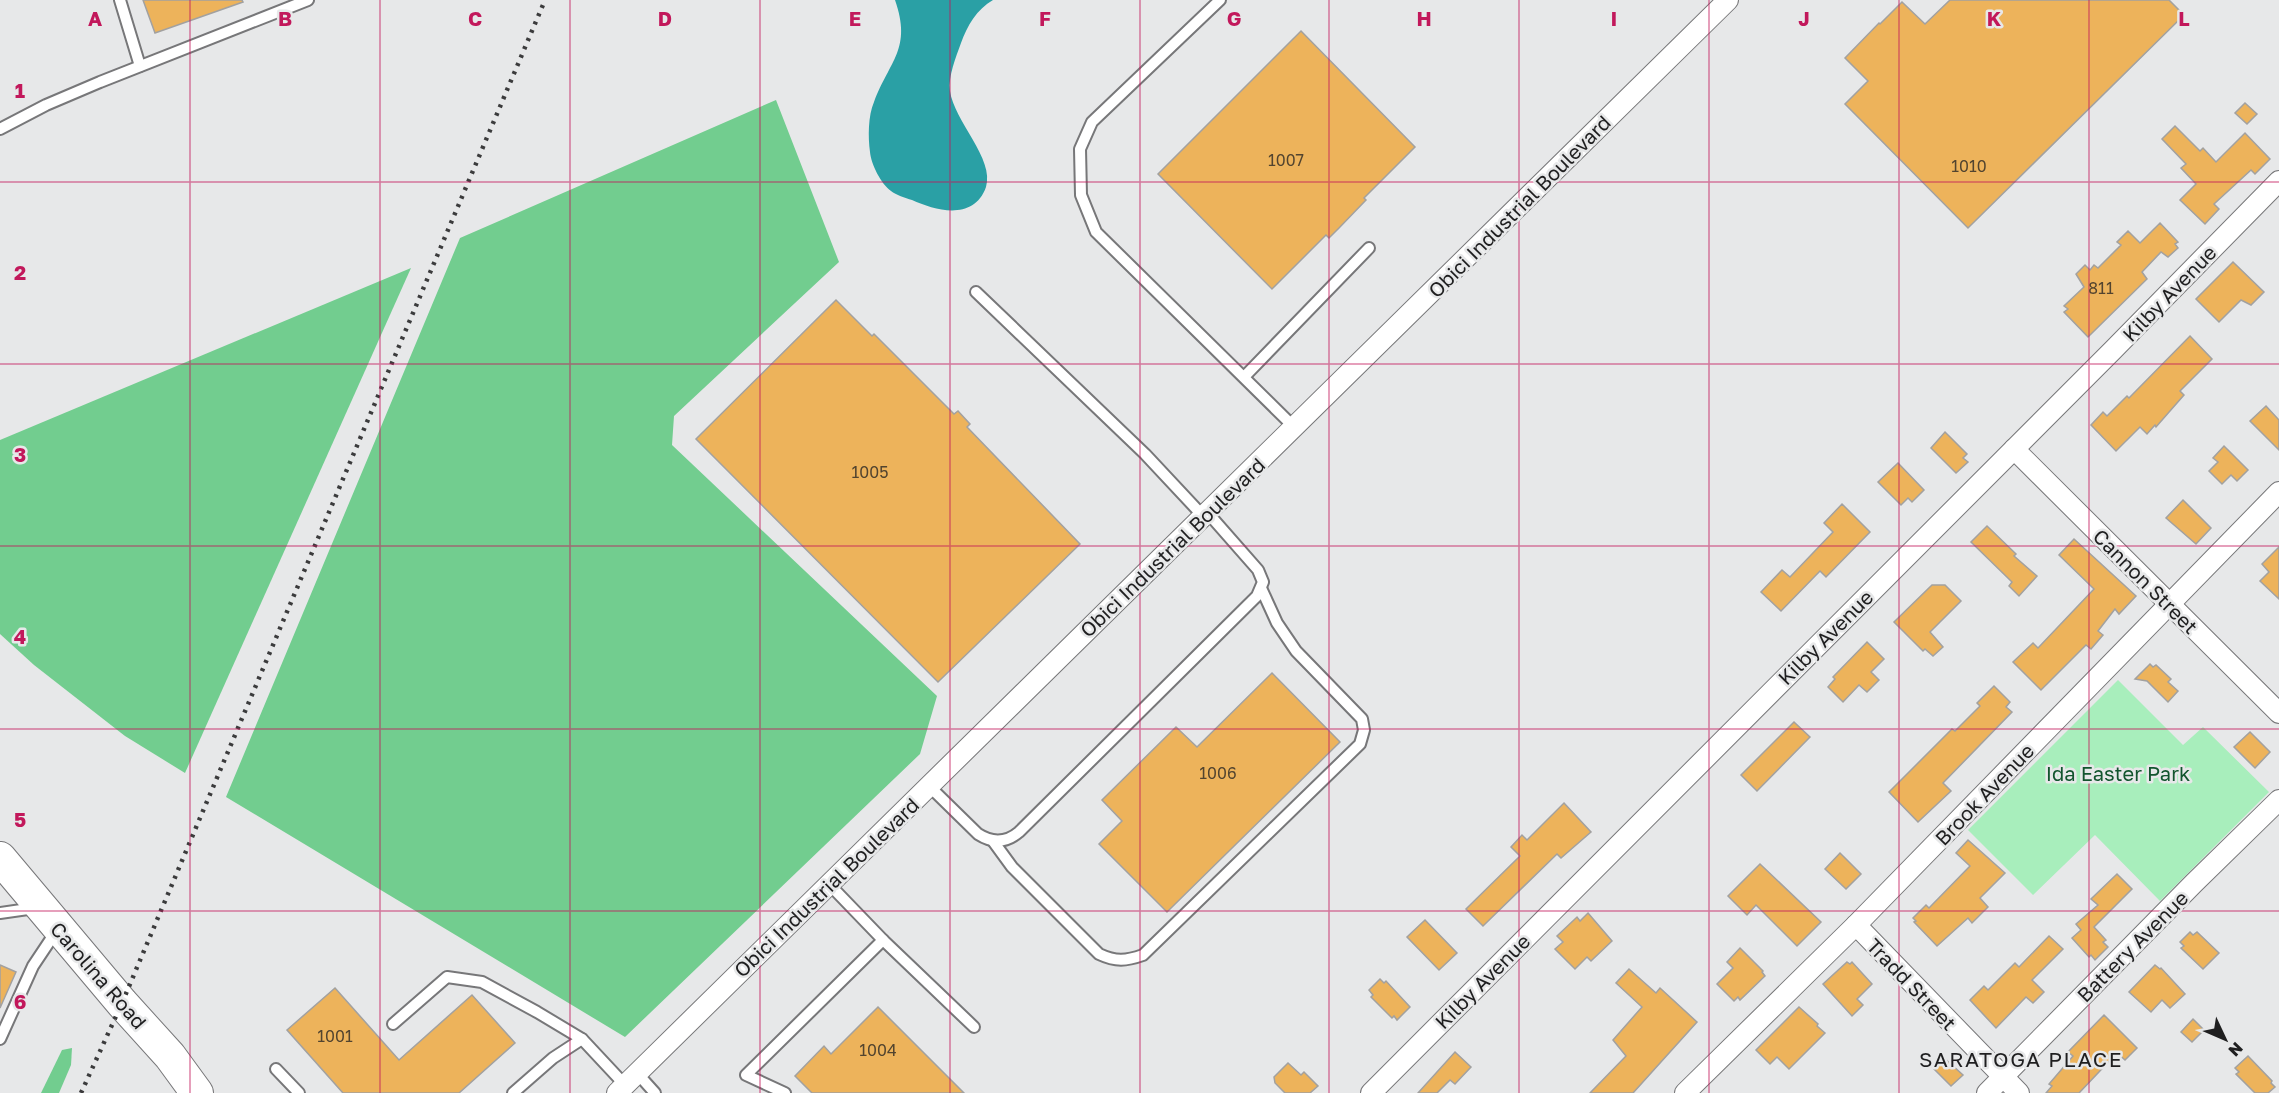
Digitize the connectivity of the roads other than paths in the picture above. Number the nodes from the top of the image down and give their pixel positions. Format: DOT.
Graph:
graph roads {
  1 [pos="120,0"];
  2 [pos="308,0"];
  3 [pos="1221,0"];
  4 [pos="1728,0"];
  5 [pos="140,66"];
  6 [pos="0,129"];
  7 [pos="2279,181"];
  8 [pos="1369,248"];
  9 [pos="976,292"];
  10 [pos="1244,377"];
  11 [pos="1294,427"];
  12 [pos="2014,449"];
  13 [pos="2279,492"];
  14 [pos="1205,514"];
  15 [pos="1262,588"];
  16 [pos="2168,604"];
  17 [pos="2279,713"];
  18 [pos="929,786"];
  19 [pos="2279,800"];
  20 [pos="993,841"];
  21 [pos="0,858"];
  22 [pos="829,884"];
  23 [pos="0,913"];
  24 [pos="50,917"];
  25 [pos="1856,926"];
  26 [pos="883,940"];
  27 [pos="393,1024"];
  28 [pos="974,1027"];
  29 [pos="0,1039"];
  30 [pos="582,1039"];
  31 [pos="276,1069"];
  32 [pos="2003,1077"];
  33 [pos="626,1084"];
  34 [pos="196,1093"];
  35 [pos="299,1093"];
  36 [pos="513,1093"];
  37 [pos="656,1093"];
  38 [pos="785,1093"];
  39 [pos="1372,1093"];
  40 [pos="1685,1093"];
  41 [pos="1987,1093"];
  42 [pos="2019,1093"];
  1 -- 5 [label="lane"];
  2 -- 5 [label="lane"];
  3 -- 10 [label="lane"];
  4 -- 11 [label="street, Obici Industrial Boulevard"];
  5 -- 6 [label="lane"];
  7 -- 12 [label="street, Kilby Avenue"];
  8 -- 10 [label="lane"];
  9 -- 14 [label="lane"];
  10 -- 11 [label="lane"];
  11 -- 14 [label="street, Obici Industrial Boulevard"];
  12 -- 16 [label="street, Cannon Street"];
  12 -- 39 [label="street, Kilby Avenue"];
  13 -- 16 [label="street, Brook Avenue"];
  14 -- 15 [label="lane"];
  14 -- 18 [label="street, Obici Industrial Boulevard"];
  15 -- 20 [label="lane"];
  15 -- 20 [label="lane"];
  16 -- 17 [label="street, Cannon Street"];
  16 -- 25 [label="street, Brook Avenue"];
  18 -- 20 [label="lane"];
  18 -- 22 [label="street, Obici Industrial Boulevard"];
  19 -- 32 [label="street, Battery Avenue"];
  21 -- 24 [label="main road, Carolina Road"];
  22 -- 26 [label="lane"];
  22 -- 33 [label="street, Obici Industrial Boulevard"];
  23 -- 24 [label="lane"];
  24 -- 29 [label="lane"];
  24 -- 34 [label="main road, Carolina Road"];
  25 -- 32 [label="street, Tradd Street"];
  25 -- 40 [label="street, Brook Avenue"];
  26 -- 28 [label="lane"];
  26 -- 38 [label="lane"];
  27 -- 30 [label="lane"];
  30 -- 33 [label="lane"];
  30 -- 36 [label="lane"];
  31 -- 35 [label="lane"];
  32 -- 41 [label="street, Battery Avenue"];
  32 -- 42 [label="street, Tradd Street"];
  33 -- 37 [label="lane"];
}
